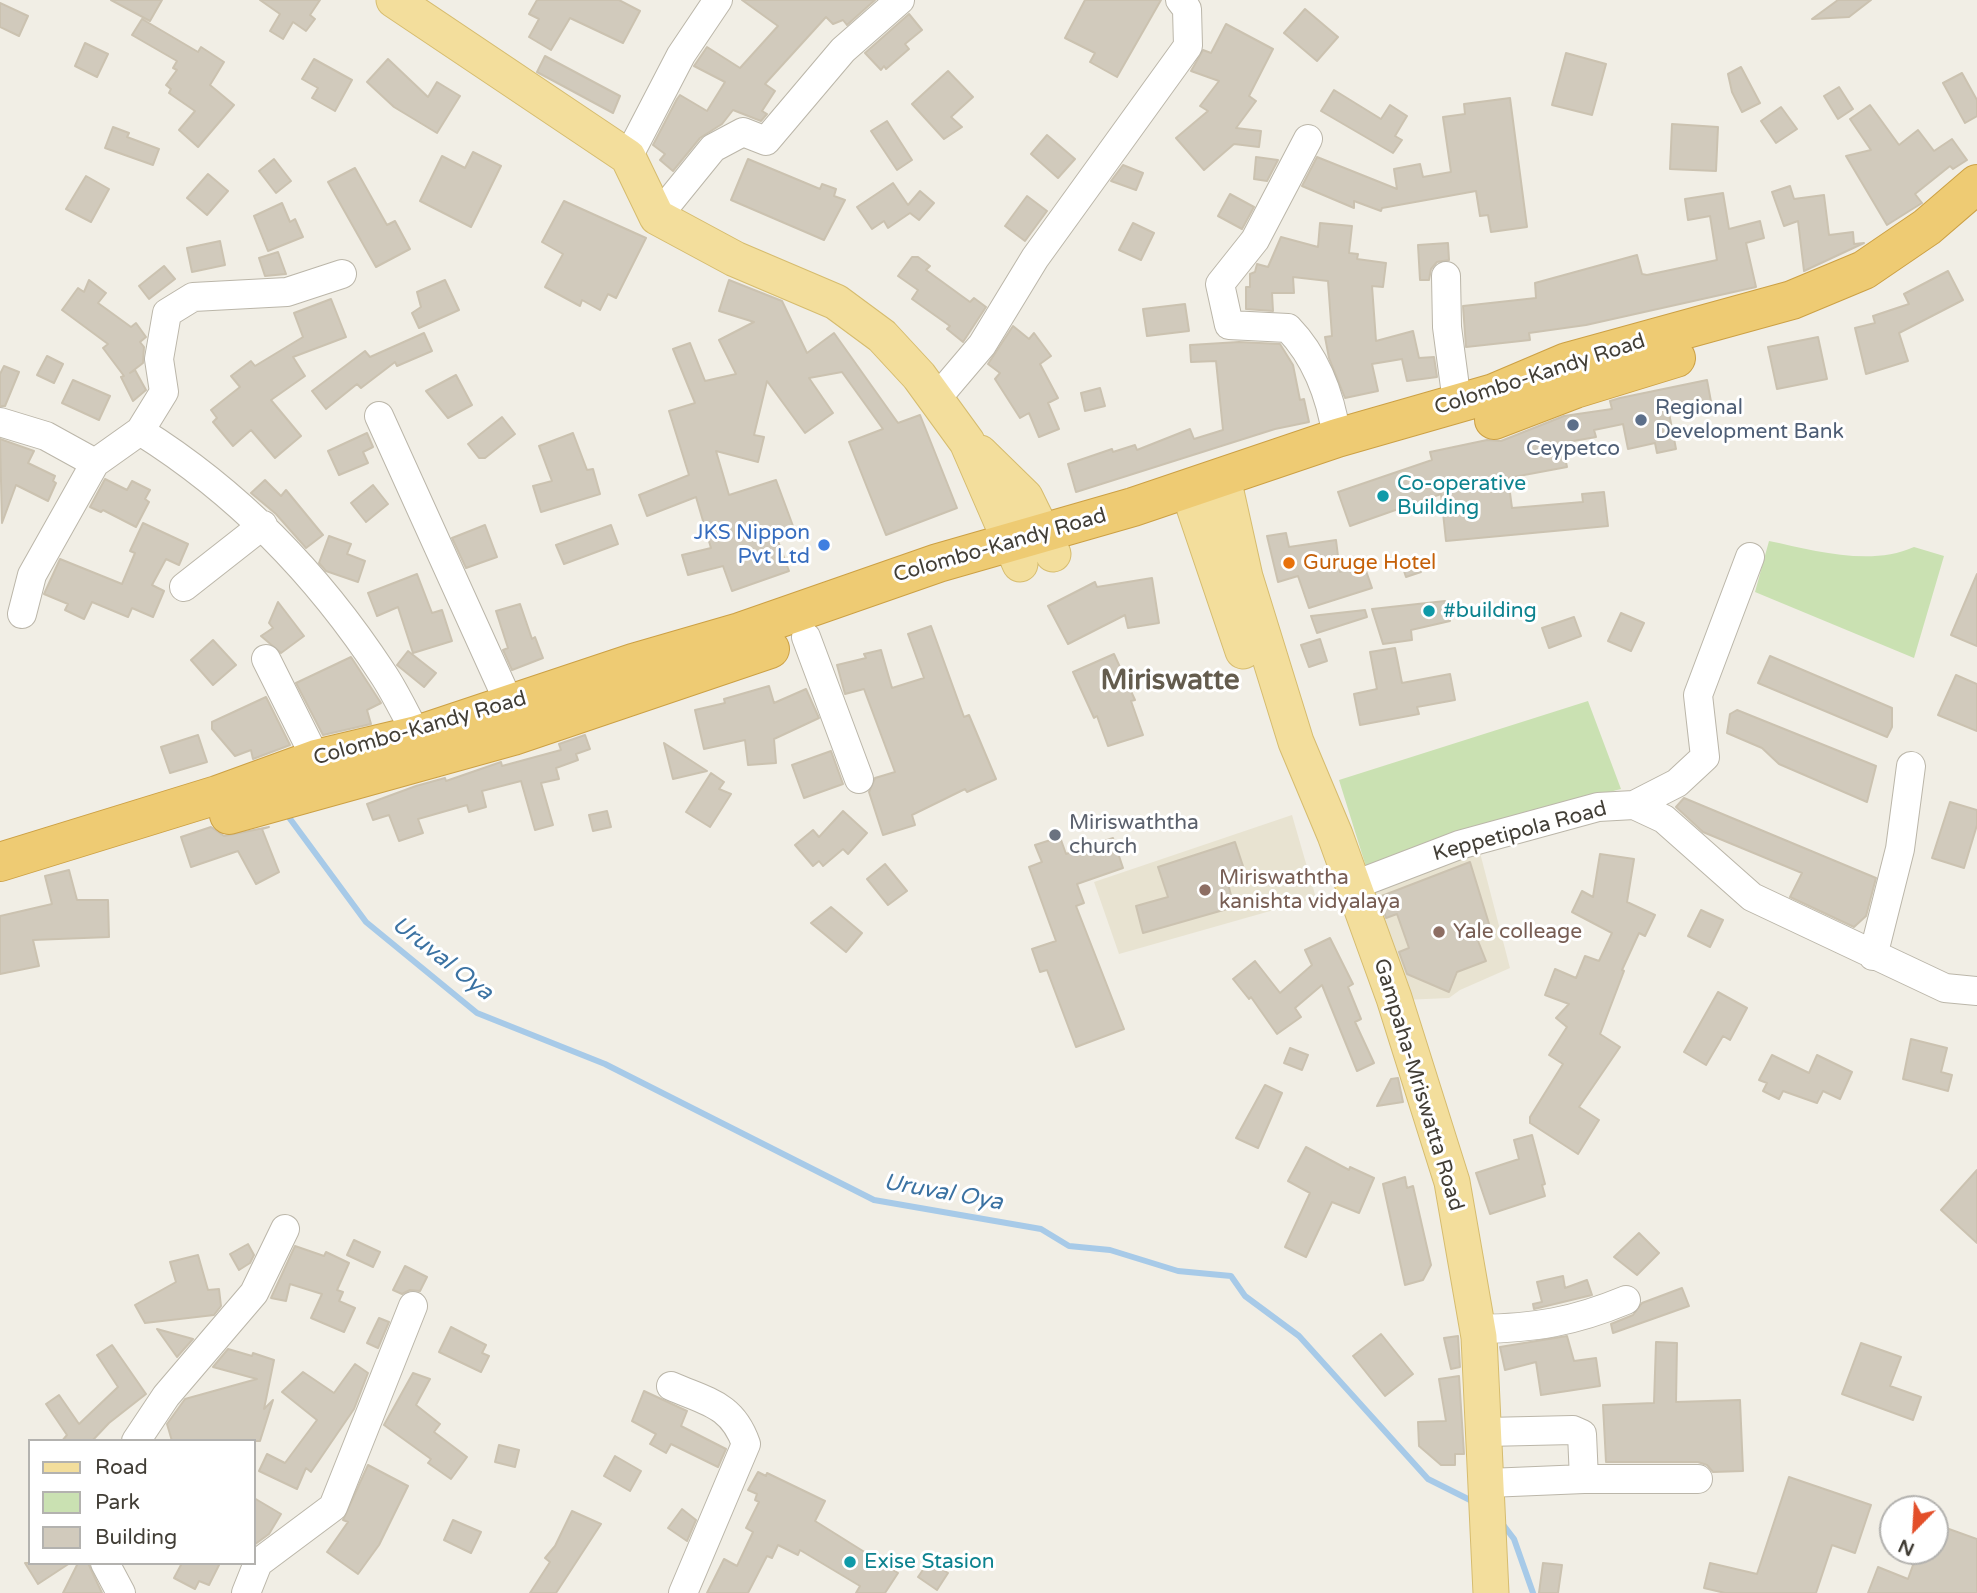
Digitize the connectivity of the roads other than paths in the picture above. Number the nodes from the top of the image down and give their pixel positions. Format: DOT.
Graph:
graph roads {
  1 [pos="394,0"];
  2 [pos="718,0"];
  3 [pos="900,0"];
  4 [pos="1180,0"];
  5 [pos="1308,139"];
  6 [pos="628,157"];
  7 [pos="1977,184"];
  8 [pos="1977,215"];
  9 [pos="657,216"];
  10 [pos="342,274"];
  11 [pos="1446,276"];
  12 [pos="1571,376"];
  13 [pos="937,398"];
  14 [pos="1457,402"];
  15 [pos="379,416"];
  16 [pos="0,422"];
  17 [pos="140,431"];
  18 [pos="1337,438"];
  19 [pos="95,463"];
  20 [pos="1209,496"];
  21 [pos="263,525"];
  22 [pos="1032,548"];
  23 [pos="1750,557"];
  24 [pos="184,587"];
  25 [pos="22,614"];
  26 [pos="806,637"];
  27 [pos="266,659"];
  28 [pos="510,705"];
  29 [pos="424,748"];
  30 [pos="316,759"];
  31 [pos="1911,766"];
  32 [pos="859,779"];
  33 [pos="1634,805"];
  34 [pos="0,862"];
  35 [pos="0,882"];
  36 [pos="1352,886"];
  37 [pos="1873,956"];
  38 [pos="1977,991"];
  39 [pos="285,1229"];
  40 [pos="1626,1300"];
  41 [pos="413,1306"];
  42 [pos="1478,1329"];
  43 [pos="671,1387"];
  44 [pos="1486,1432"];
  45 [pos="137,1439"];
  46 [pos="1584,1479"];
  47 [pos="1698,1479"];
  48 [pos="1488,1483"];
  49 [pos="106,1565"];
  50 [pos="121,1593"];
  51 [pos="246,1593"];
  52 [pos="683,1593"];
  53 [pos="1491,1593"];
  1 -- 6 [label="main road"];
  2 -- 6 [label="street"];
  3 -- 9 [label="street"];
  4 -- 13 [label="street"];
  5 -- 18 [label="street"];
  6 -- 9 [label="main road"];
  7 -- 12 [label="highway, Colombo-Kandy Road"];
  8 -- 12 [label="highway, Colombo-Kandy Road"];
  9 -- 13 [label="main road"];
  10 -- 17 [label="street"];
  11 -- 14 [label="street"];
  12 -- 14 [label="highway, Colombo-Kandy Road"];
  12 -- 20 [label="highway, Colombo-Kandy Road"];
  13 -- 22 [label="main road"];
  14 -- 18 [label="highway, Colombo-Kandy Road"];
  15 -- 28 [label="street"];
  16 -- 19 [label="street"];
  17 -- 19 [label="street"];
  17 -- 21 [label="street"];
  18 -- 20 [label="highway, Colombo-Kandy Road"];
  19 -- 25 [label="street"];
  20 -- 22 [label="highway, Colombo-Kandy Road"];
  20 -- 36 [label="main road, Gampaha-Mriswatta Road"];
  21 -- 24 [label="street"];
  21 -- 29 [label="street"];
  22 -- 26 [label="highway, Colombo-Kandy Road"];
  22 -- 28 [label="highway, Colombo-Kandy Road"];
  23 -- 33 [label="street"];
  26 -- 29 [label="highway, Colombo-Kandy Road"];
  26 -- 32 [label="street"];
  27 -- 30 [label="street"];
  28 -- 29 [label="highway, Colombo-Kandy Road"];
  29 -- 30 [label="highway, Colombo-Kandy Road"];
  29 -- 35 [label="highway, Colombo-Kandy Road"];
  30 -- 34 [label="highway, Colombo-Kandy Road"];
  31 -- 37 [label="street"];
  33 -- 36 [label="street, Keppetipola Road"];
  33 -- 37 [label="street, Keppetipola Road"];
  36 -- 42 [label="main road, Gampaha-Mriswatta Road"];
  37 -- 38 [label="street, Keppetipola Road"];
  39 -- 45 [label="street"];
  40 -- 42 [label="street"];
  41 -- 51 [label="street"];
  42 -- 44 [label="main road, Gampaha-Mriswatta Road"];
  43 -- 52 [label="street"];
  44 -- 46 [label="street"];
  44 -- 48 [label="main road, Gampaha-Mriswatta Road"];
  46 -- 47 [label="street"];
  46 -- 48 [label="street"];
  48 -- 53 [label="main road, Gampaha-Mriswatta Road"];
  49 -- 50 [label="street"];
}
